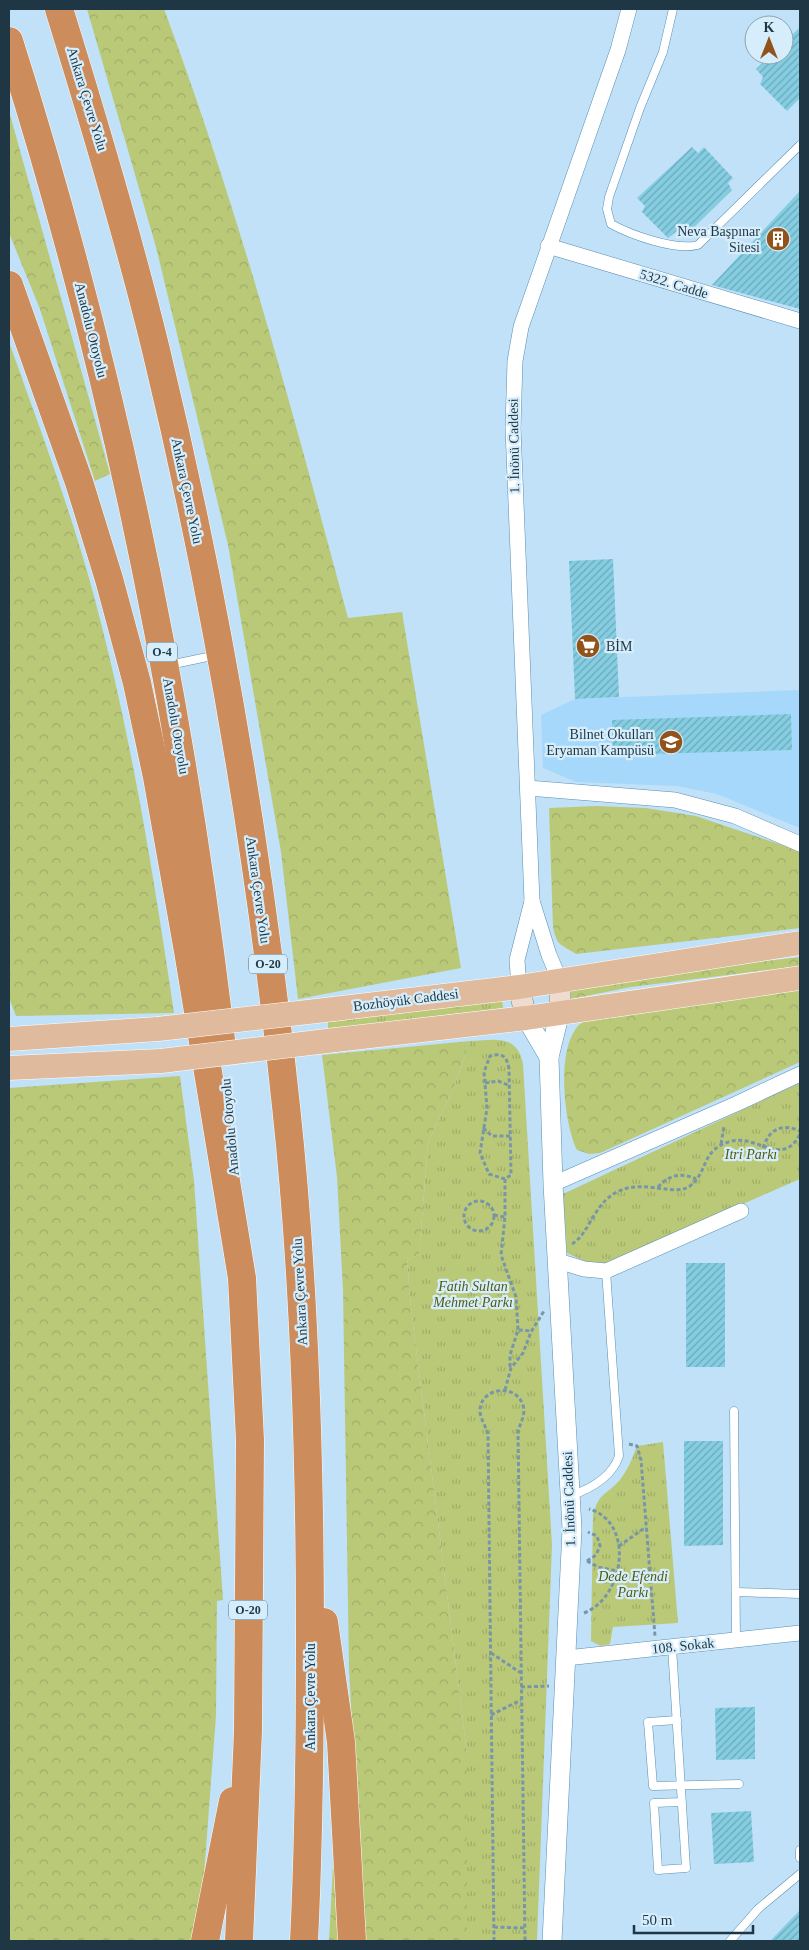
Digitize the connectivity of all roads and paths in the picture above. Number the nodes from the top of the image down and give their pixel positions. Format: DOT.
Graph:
graph roads {
  1 [pos="59,9"];
  2 [pos="629,9"];
  3 [pos="673,9"];
  4 [pos="9,41"];
  5 [pos="800,145"];
  6 [pos="548,246"];
  7 [pos="9,285"];
  8 [pos="800,321"];
  9 [pos="221,654"];
  10 [pos="165,666"];
  11 [pos="528,788"];
  12 [pos="800,844"];
  13 [pos="532,901"];
  14 [pos="800,943"];
  15 [pos="800,978"];
  16 [pos="560,980"];
  17 [pos="519,987"];
  18 [pos="560,1012"];
  19 [pos="526,1018"];
  20 [pos="9,1038"];
  21 [pos="549,1057"];
  22 [pos="9,1068"];
  23 [pos="800,1074"];
  24 [pos="485,1083"];
  25 [pos="509,1085"];
  26 [pos="483,1128"];
  27 [pos="800,1132"];
  28 [pos="512,1136"];
  29 [pos="763,1148"];
  30 [pos="505,1179"];
  31 [pos="696,1179"];
  32 [pos="553,1184"];
  33 [pos="658,1187"];
  34 [pos="741,1212"];
  35 [pos="494,1215"];
  36 [pos="505,1217"];
  37 [pos="558,1255"];
  38 [pos="606,1271"];
  39 [pos="242,1278"];
  40 [pos="559,1293"];
  41 [pos="518,1330"];
  42 [pos="531,1331"];
  43 [pos="511,1368"];
  44 [pos="505,1390"];
  45 [pos="734,1411"];
  46 [pos="617,1441"];
  47 [pos="570,1496"];
  48 [pos="589,1509"];
  49 [pos="310,1518"];
  50 [pos="646,1527"];
  51 [pos="618,1547"];
  52 [pos="587,1561"];
  53 [pos="618,1571"];
  54 [pos="736,1592"];
  55 [pos="800,1594"];
  56 [pos="569,1617"];
  57 [pos="800,1632"];
  58 [pos="736,1640"];
  59 [pos="664,1648"];
  60 [pos="491,1653"];
  61 [pos="566,1658"];
  62 [pos="521,1673"];
  63 [pos="565,1686"];
  64 [pos="521,1687"];
  65 [pos="522,1700"];
  66 [pos="491,1715"];
  67 [pos="677,1720"];
  68 [pos="248,1731"];
  69 [pos="739,1784"];
  70 [pos="681,1785"];
  71 [pos="682,1802"];
  72 [pos="800,1850"];
  73 [pos="800,1858"];
  74 [pos="800,1874"];
  75 [pos="494,1927"];
  76 [pos="525,1928"];
  77 [pos="205,1941"];
  78 [pos="240,1941"];
  79 [pos="304,1941"];
  80 [pos="352,1941"];
  81 [pos="494,1941"];
  82 [pos="525,1941"];
  83 [pos="552,1941"];
  84 [pos="730,1941"];
  1 -- 9 [label="highway, Ankara Çevre Yolu / O-20"];
  2 -- 6 [label="street, 1. İnönü Caddesi"];
  3 -- 5 [label="lane"];
  4 -- 10 [label="highway, Anadolu Otoyolu / O-4"];
  6 -- 8 [label="street, 5322. Cadde"];
  6 -- 11 [label="street, 1. İnönü Caddesi"];
  7 -- 39 [label="highway, O-20"];
  9 -- 10 [label="lane"];
  9 -- 49 [label="highway, Ankara Çevre Yolu / O-20"];
  10 -- 39 [label="highway, Anadolu Otoyolu / O-4"];
  11 -- 12 [label="street"];
  11 -- 13 [label="street, 1. İnönü Caddesi"];
  13 -- 16 [label="street"];
  13 -- 17 [label="street"];
  14 -- 16 [label="main road, Bozhöyük Caddesi"];
  15 -- 18 [label="main road"];
  16 -- 17 [label="main road, Bozhöyük Caddesi"];
  16 -- 18 [label="main road"];
  17 -- 19 [label="main road"];
  17 -- 20 [label="main road, Bozhöyük Caddesi, bridge"];
  18 -- 19 [label="main road"];
  18 -- 21 [label="street, 1. İnönü Caddesi"];
  19 -- 21 [label="street, 1. İnönü Caddesi"];
  19 -- 22 [label="main road, bridge"];
  21 -- 32 [label="street, 1. İnönü Caddesi"];
  23 -- 32 [label="street"];
  24 -- 25 [label="path"];
  24 -- 25 [label="path"];
  24 -- 26 [label="path"];
  25 -- 28 [label="path"];
  26 -- 28 [label="path"];
  26 -- 30 [label="path"];
  27 -- 29 [label="path"];
  27 -- 29 [label="path"];
  28 -- 30 [label="path"];
  29 -- 31 [label="path"];
  30 -- 36 [label="path"];
  31 -- 33 [label="path"];
  31 -- 33 [label="path"];
  32 -- 37 [label="street, 1. İnönü Caddesi"];
  33 -- 37 [label="path"];
  34 -- 38 [label="street"];
  35 -- 35 [label="path"];
  35 -- 36 [label="path"];
  36 -- 41 [label="path"];
  37 -- 38 [label="street"];
  37 -- 40 [label="street, 1. İnönü Caddesi"];
  38 -- 46 [label="lane"];
  39 -- 68 [label="highway, O-20"];
  40 -- 42 [label="path"];
  40 -- 47 [label="street, 1. İnönü Caddesi"];
  41 -- 42 [label="path"];
  41 -- 43 [label="path"];
  42 -- 43 [label="path"];
  43 -- 44 [label="path"];
  44 -- 60 [label="path"];
  44 -- 62 [label="path"];
  45 -- 54 [label="lane"];
  46 -- 47 [label="lane"];
  46 -- 50 [label="path"];
  47 -- 56 [label="street, 1. İnönü Caddesi"];
  48 -- 51 [label="path"];
  49 -- 79 [label="highway, Ankara Çevre Yolu / O-20"];
  49 -- 80 [label="highway"];
  50 -- 51 [label="path"];
  50 -- 59 [label="path"];
  51 -- 53 [label="path"];
  52 -- 53 [label="path"];
  53 -- 56 [label="path"];
  54 -- 55 [label="lane"];
  54 -- 58 [label="lane"];
  56 -- 61 [label="street, 1. İnönü Caddesi"];
  57 -- 58 [label="street, 108. Sokak"];
  58 -- 59 [label="street, 108. Sokak"];
  59 -- 61 [label="street, 108. Sokak"];
  59 -- 67 [label="lane"];
  60 -- 62 [label="path"];
  60 -- 66 [label="path"];
  61 -- 63 [label="street, 1. İnönü Caddesi"];
  62 -- 64 [label="path"];
  63 -- 64 [label="path"];
  63 -- 83 [label="street, 1. İnönü Caddesi"];
  64 -- 65 [label="path"];
  65 -- 66 [label="path"];
  65 -- 76 [label="path"];
  66 -- 75 [label="path"];
  67 -- 70 [label="lane"];
  67 -- 70 [label="lane"];
  68 -- 77 [label="highway"];
  68 -- 78 [label="highway, O-20"];
  69 -- 70 [label="lane"];
  70 -- 71 [label="lane"];
  71 -- 71 [label="lane"];
  72 -- 73 [label="lane"];
  74 -- 84 [label="lane"];
  75 -- 76 [label="path"];
  75 -- 81 [label="path"];
  76 -- 82 [label="path"];
}
